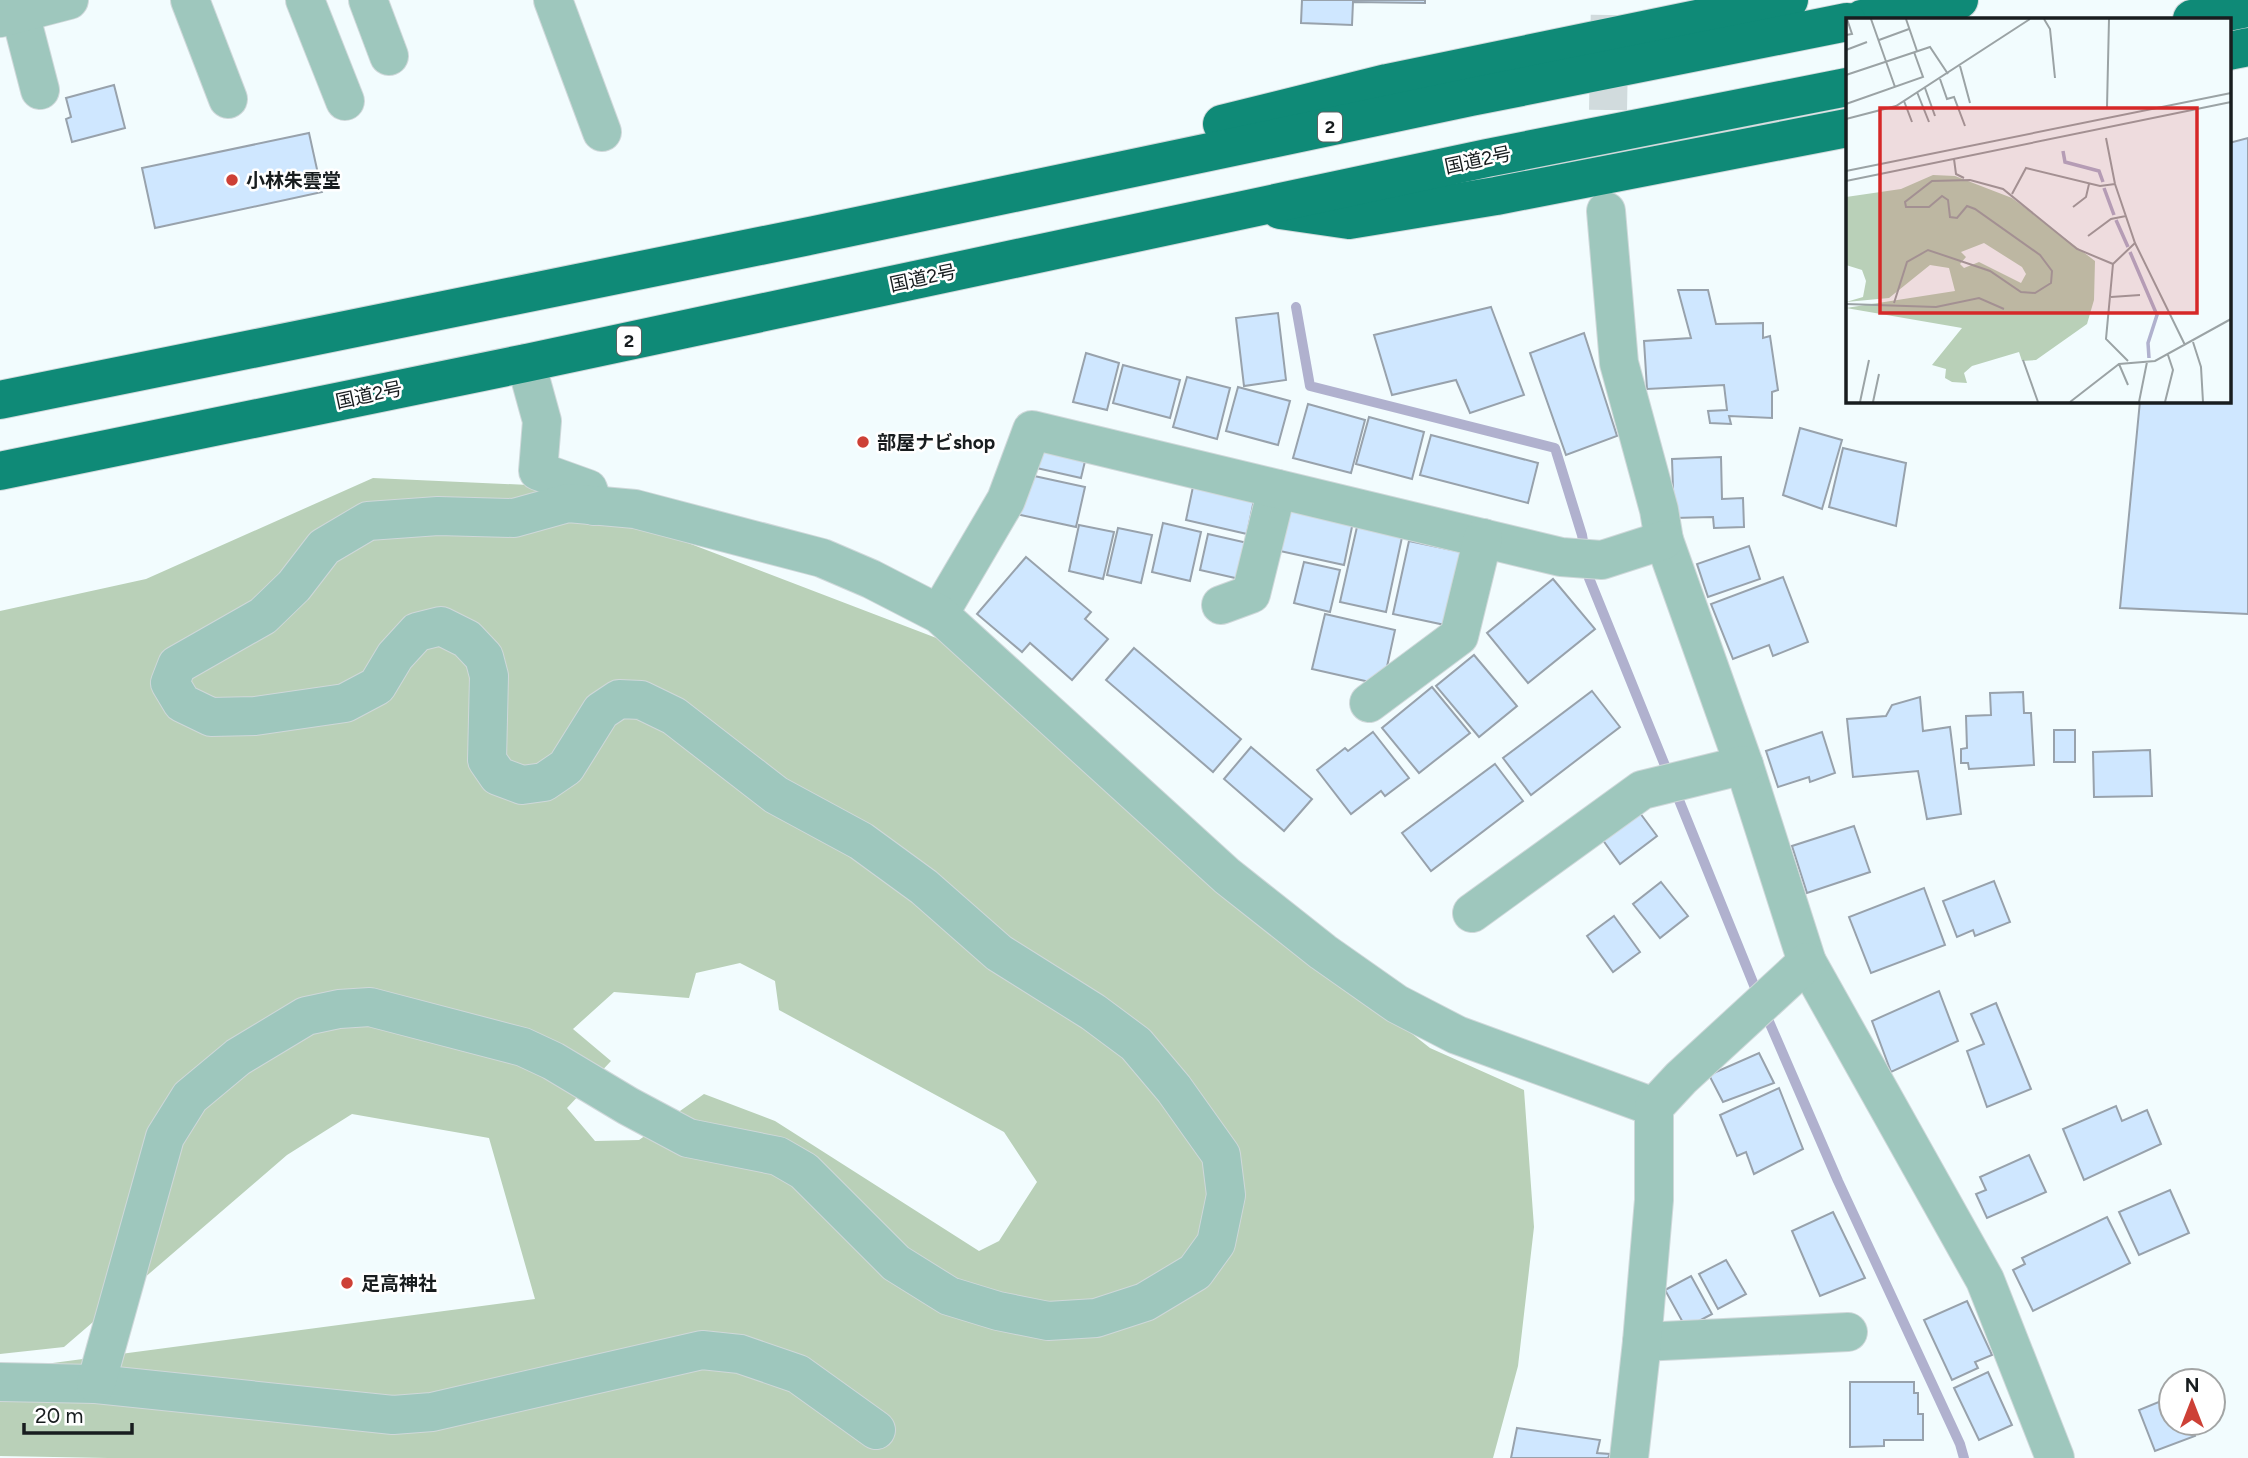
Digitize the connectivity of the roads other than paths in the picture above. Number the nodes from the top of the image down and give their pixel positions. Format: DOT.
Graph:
graph roads {
  1 [pos="69,0"];
  2 [pos="190,0"];
  3 [pos="305,0"];
  4 [pos="368,0"];
  5 [pos="553,0"];
  6 [pos="1789,0"];
  7 [pos="1959,0"];
  8 [pos="2248,8"];
  9 [pos="1713,9"];
  10 [pos="10,15"];
  11 [pos="1868,18"];
  12 [pos="2197,18"];
  13 [pos="1846,22"];
  14 [pos="2248,47"];
  15 [pos="2230,51"];
  16 [pos="389,56"];
  17 [pos="1846,87"];
  18 [pos="40,90"];
  19 [pos="228,99"];
  20 [pos="345,101"];
  21 [pos="1846,128"];
  22 [pos="602,132"];
  23 [pos="1257,206"];
  24 [pos="1606,211"];
  25 [pos="814,235"];
  26 [pos="526,363"];
  27 [pos="0,400"];
  28 [pos="0,471"];
  29 [pos="1277,489"];
  30 [pos="594,506"];
  31 [pos="1483,538"];
  32 [pos="1664,540"];
  33 [pos="1221,605"];
  34 [pos="939,614"];
  35 [pos="1369,704"];
  36 [pos="1744,765"];
  37 [pos="1472,913"];
  38 [pos="1807,962"];
  39 [pos="1654,1107"];
  40 [pos="1848,1332"];
  41 [pos="1642,1342"];
  42 [pos="0,1382"];
  43 [pos="96,1384"];
  44 [pos="876,1430"];
  45 [pos="1629,1458"];
  46 [pos="2054,1458"];
  1 -- 10 [label="street"];
  2 -- 19 [label="street"];
  3 -- 20 [label="street"];
  4 -- 16 [label="street"];
  5 -- 22 [label="street"];
  6 -- 9 [label="highway"];
  7 -- 11 [label="highway"];
  8 -- 12 [label="highway"];
  9 -- 25 [label="highway"];
  10 -- 18 [label="street"];
  13 -- 25 [label="highway, 2"];
  14 -- 15 [label="highway"];
  17 -- 23 [label="highway, 国道2号 / 2"];
  21 -- 23 [label="highway"];
  23 -- 26 [label="highway, 国道2号 / 2"];
  24 -- 32 [label="street"];
  25 -- 27 [label="highway, 2"];
  26 -- 28 [label="highway, 国道2号 / 2"];
  26 -- 30 [label="street"];
  29 -- 31 [label="street"];
  29 -- 33 [label="street"];
  29 -- 34 [label="street"];
  30 -- 34 [label="street"];
  30 -- 43 [label="street"];
  31 -- 32 [label="street"];
  31 -- 35 [label="street"];
  32 -- 36 [label="street"];
  34 -- 39 [label="street"];
  36 -- 37 [label="street"];
  36 -- 38 [label="street"];
  38 -- 39 [label="street"];
  38 -- 46 [label="street"];
  39 -- 41 [label="street"];
  40 -- 41 [label="street"];
  41 -- 45 [label="street"];
  42 -- 43 [label="street"];
  43 -- 44 [label="street"];
}
